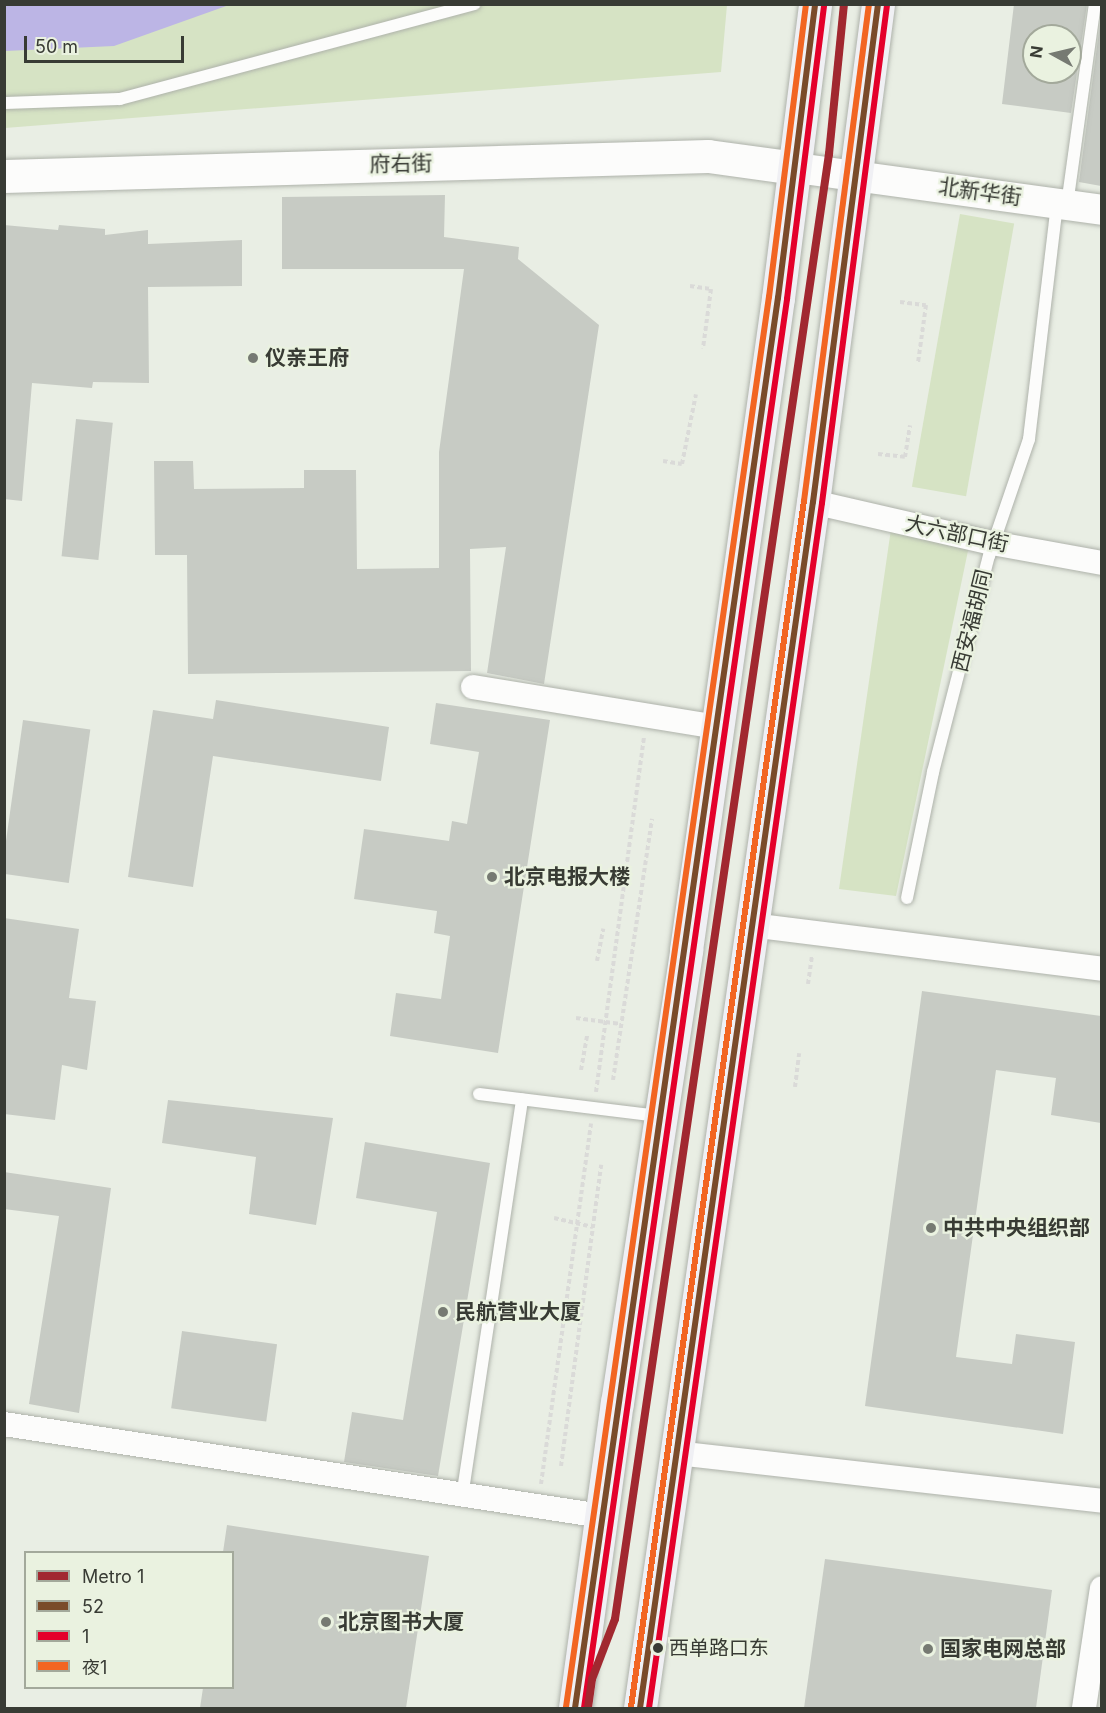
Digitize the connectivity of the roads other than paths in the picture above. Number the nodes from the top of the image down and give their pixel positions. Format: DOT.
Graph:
graph roads {
  1 [pos="475,4"];
  2 [pos="815,4"];
  3 [pos="878,4"];
  4 [pos="1095,4"];
  5 [pos="4,103"];
  6 [pos="796,168"];
  7 [pos="858,175"];
  8 [pos="4,176"];
  9 [pos="1062,204"];
  10 [pos="1101,210"];
  11 [pos="813,502"];
  12 [pos="992,543"];
  13 [pos="1101,563"];
  14 [pos="473,687"];
  15 [pos="717,727"];
  16 [pos="907,898"];
  17 [pos="751,925"];
  18 [pos="1101,969"];
  19 [pos="479,1094"];
  20 [pos="522,1100"];
  21 [pos="661,1116"];
  22 [pos="4,1424"];
  23 [pos="676,1453"];
  24 [pos="462,1497"];
  25 [pos="1101,1501"];
  26 [pos="602,1516"];
  27 [pos="1101,1588"];
  28 [pos="576,1708"];
  29 [pos="640,1708"];
  30 [pos="1084,1708"];
  1 -- 5 [label="lane"];
  2 -- 6 [label="highway"];
  3 -- 7 [label="highway"];
  4 -- 9 [label="lane, 西安福胡同"];
  6 -- 7 [label="street, 北新华街"];
  6 -- 8 [label="main road, 府右街"];
  6 -- 15 [label="highway"];
  7 -- 9 [label="street, 北新华街"];
  7 -- 11 [label="highway"];
  9 -- 10 [label="street, 北新华街"];
  9 -- 12 [label="lane, 西安福胡同"];
  11 -- 12 [label="street, 大六部口街"];
  11 -- 17 [label="highway"];
  12 -- 13 [label="street, 大六部口街"];
  12 -- 16 [label="lane, 西安福胡同"];
  14 -- 15 [label="street"];
  15 -- 21 [label="highway"];
  17 -- 18 [label="street"];
  17 -- 23 [label="highway"];
  19 -- 20 [label="lane"];
  20 -- 21 [label="lane"];
  20 -- 24 [label="lane"];
  21 -- 26 [label="highway"];
  22 -- 24 [label="street"];
  23 -- 25 [label="street"];
  23 -- 29 [label="highway"];
  24 -- 26 [label="street"];
  26 -- 28 [label="highway"];
  27 -- 30 [label="street"];
}
